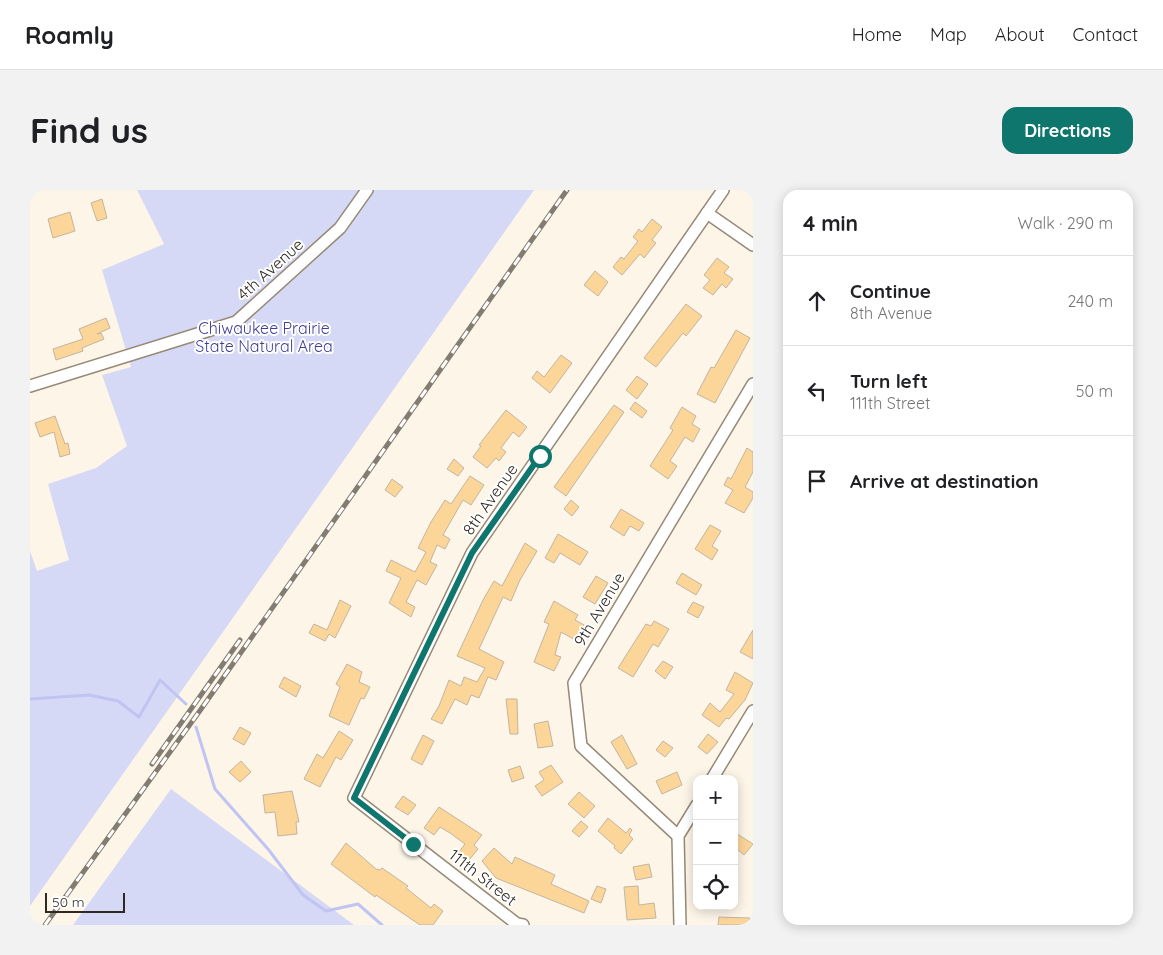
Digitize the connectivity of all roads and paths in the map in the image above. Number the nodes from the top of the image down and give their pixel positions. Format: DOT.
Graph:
graph roads {
  1 [pos="367,190"];
  2 [pos="723,190"];
  3 [pos="707,213"];
  4 [pos="753,245"];
  5 [pos="753,384"];
  6 [pos="30,386"];
  7 [pos="753,711"];
  8 [pos="714,775"];
  9 [pos="354,798"];
  10 [pos="693,812"];
  11 [pos="678,836"];
  12 [pos="523,925"];
  13 [pos="680,925"];
  1 -- 6 [label="street, 4th Avenue"];
  2 -- 3 [label="street, 8th Avenue"];
  3 -- 4 [label="street"];
  3 -- 9 [label="street, 8th Avenue"];
  5 -- 11 [label="street, 9th Avenue"];
  7 -- 8 [label="street"];
  9 -- 12 [label="street, 111th Street"];
  10 -- 11 [label="street"];
  11 -- 13 [label="street"];
}
